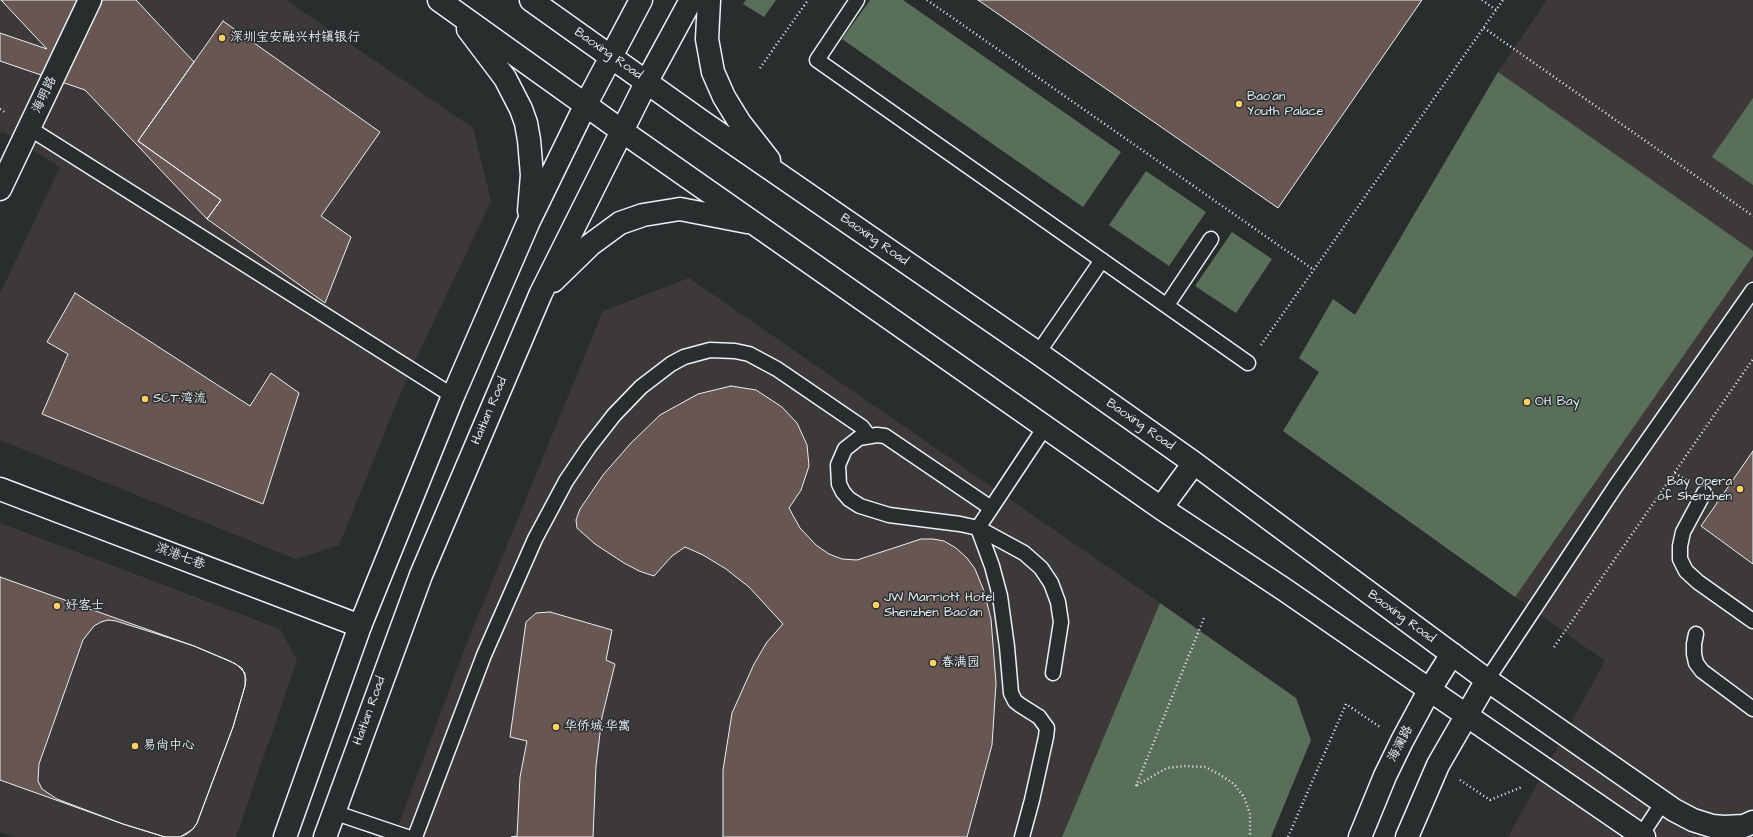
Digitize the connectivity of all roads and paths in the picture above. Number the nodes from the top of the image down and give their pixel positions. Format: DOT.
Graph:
graph roads {
  1 [pos="90,0"];
  2 [pos="531,0"];
  3 [pos="641,0"];
  4 [pos="691,0"];
  5 [pos="709,0"];
  6 [pos="808,0"];
  7 [pos="857,0"];
  8 [pos="927,0"];
  9 [pos="1482,0"];
  10 [pos="1503,0"];
  11 [pos="447,6"];
  12 [pos="1496,10"];
  13 [pos="1484,28"];
  14 [pos="611,57"];
  15 [pos="760,68"];
  16 [pos="647,81"];
  17 [pos="586,104"];
  18 [pos="29,128"];
  19 [pos="622,131"];
  20 [pos="784,178"];
  21 [pos="0,189"];
  22 [pos="1753,216"];
  23 [pos="528,223"];
  24 [pos="756,224"];
  25 [pos="1211,239"];
  26 [pos="1102,260"];
  27 [pos="1314,270"];
  28 [pos="1753,290"];
  29 [pos="541,293"];
  30 [pos="1167,305"];
  31 [pos="1038,353"];
  32 [pos="1753,359"];
  33 [pos="1248,363"];
  34 [pos="453,396"];
  35 [pos="1045,426"];
  36 [pos="868,436"];
  37 [pos="1194,463"];
  38 [pos="0,488"];
  39 [pos="1704,493"];
  40 [pos="991,508"];
  41 [pos="1161,508"];
  42 [pos="978,528"];
  43 [pos="1204,618"];
  44 [pos="1753,621"];
  45 [pos="360,626"];
  46 [pos="1696,634"];
  47 [pos="1554,647"];
  48 [pos="1452,654"];
  49 [pos="1053,673"];
  50 [pos="1487,680"];
  51 [pos="1430,689"];
  52 [pos="1346,704"];
  53 [pos="1753,709"];
  54 [pos="1466,715"];
  55 [pos="1528,790"];
  56 [pos="1490,800"];
  57 [pos="1663,802"];
  58 [pos="334,812"];
  59 [pos="1753,822"];
  60 [pos="1642,836"];
  61 [pos="285,837"];
  62 [pos="325,837"];
  63 [pos="407,837"];
  64 [pos="415,837"];
  65 [pos="1022,837"];
  66 [pos="1250,837"];
  67 [pos="1288,837"];
  68 [pos="1360,837"];
  69 [pos="1407,837"];
  1 -- 18 [label="main road, 海明路"];
  2 -- 14 [label="main road, Baoxing Road"];
  3 -- 14 [label="main road"];
  4 -- 16 [label="main road, Haitian Road"];
  5 -- 20 [label="main road"];
  6 -- 15 [label="path"];
  7 -- 26 [label="lane"];
  8 -- 27 [label="path"];
  9 -- 12 [label="path"];
  10 -- 12 [label="path"];
  11 -- 17 [label="main road"];
  11 -- 23 [label="main road"];
  12 -- 13 [label="path"];
  13 -- 22 [label="path"];
  13 -- 27 [label="path"];
  14 -- 16 [label="main road, Baoxing Road"];
  14 -- 17 [label="main road"];
  16 -- 19 [label="main road, Haitian Road"];
  16 -- 20 [label="main road, Baoxing Road"];
  17 -- 19 [label="main road"];
  17 -- 23 [label="main road"];
  18 -- 21 [label="main road, 海明路"];
  18 -- 34 [label="lane"];
  19 -- 24 [label="main road"];
  19 -- 29 [label="main road, Haitian Road"];
  20 -- 31 [label="main road, Baoxing Road"];
  23 -- 34 [label="main road"];
  24 -- 29 [label="main road"];
  24 -- 35 [label="main road"];
  25 -- 30 [label="lane"];
  26 -- 30 [label="lane"];
  26 -- 31 [label="lane"];
  27 -- 33 [label="path"];
  28 -- 50 [label="lane"];
  29 -- 58 [label="main road, Haitian Road"];
  30 -- 33 [label="lane"];
  31 -- 37 [label="main road, Baoxing Road"];
  32 -- 47 [label="path"];
  34 -- 45 [label="main road"];
  35 -- 40 [label="lane"];
  35 -- 41 [label="main road"];
  36 -- 40 [label="lane"];
  36 -- 42 [label="lane"];
  36 -- 64 [label="lane"];
  37 -- 41 [label="main road"];
  37 -- 48 [label="main road, Baoxing Road"];
  38 -- 45 [label="main road, 滨港七巷"];
  39 -- 44 [label="lane"];
  40 -- 42 [label="lane"];
  41 -- 51 [label="main road"];
  42 -- 49 [label="lane"];
  42 -- 65 [label="lane"];
  43 -- 66 [label="path"];
  45 -- 61 [label="main road"];
  46 -- 53 [label="lane"];
  48 -- 50 [label="main road, Baoxing Road"];
  48 -- 51 [label="main road, 海澜路"];
  50 -- 54 [label="main road"];
  50 -- 57 [label="main road, Baoxing Road"];
  51 -- 54 [label="main road"];
  51 -- 68 [label="main road, 海澜路"];
  52 -- 67 [label="path"];
  54 -- 60 [label="main road"];
  54 -- 69 [label="main road"];
  55 -- 56 [label="path"];
  57 -- 59 [label="main road, Baoxing Road"];
  57 -- 60 [label="lane"];
  58 -- 62 [label="main road, Haitian Road"];
  58 -- 63 [label="lane"];
}
